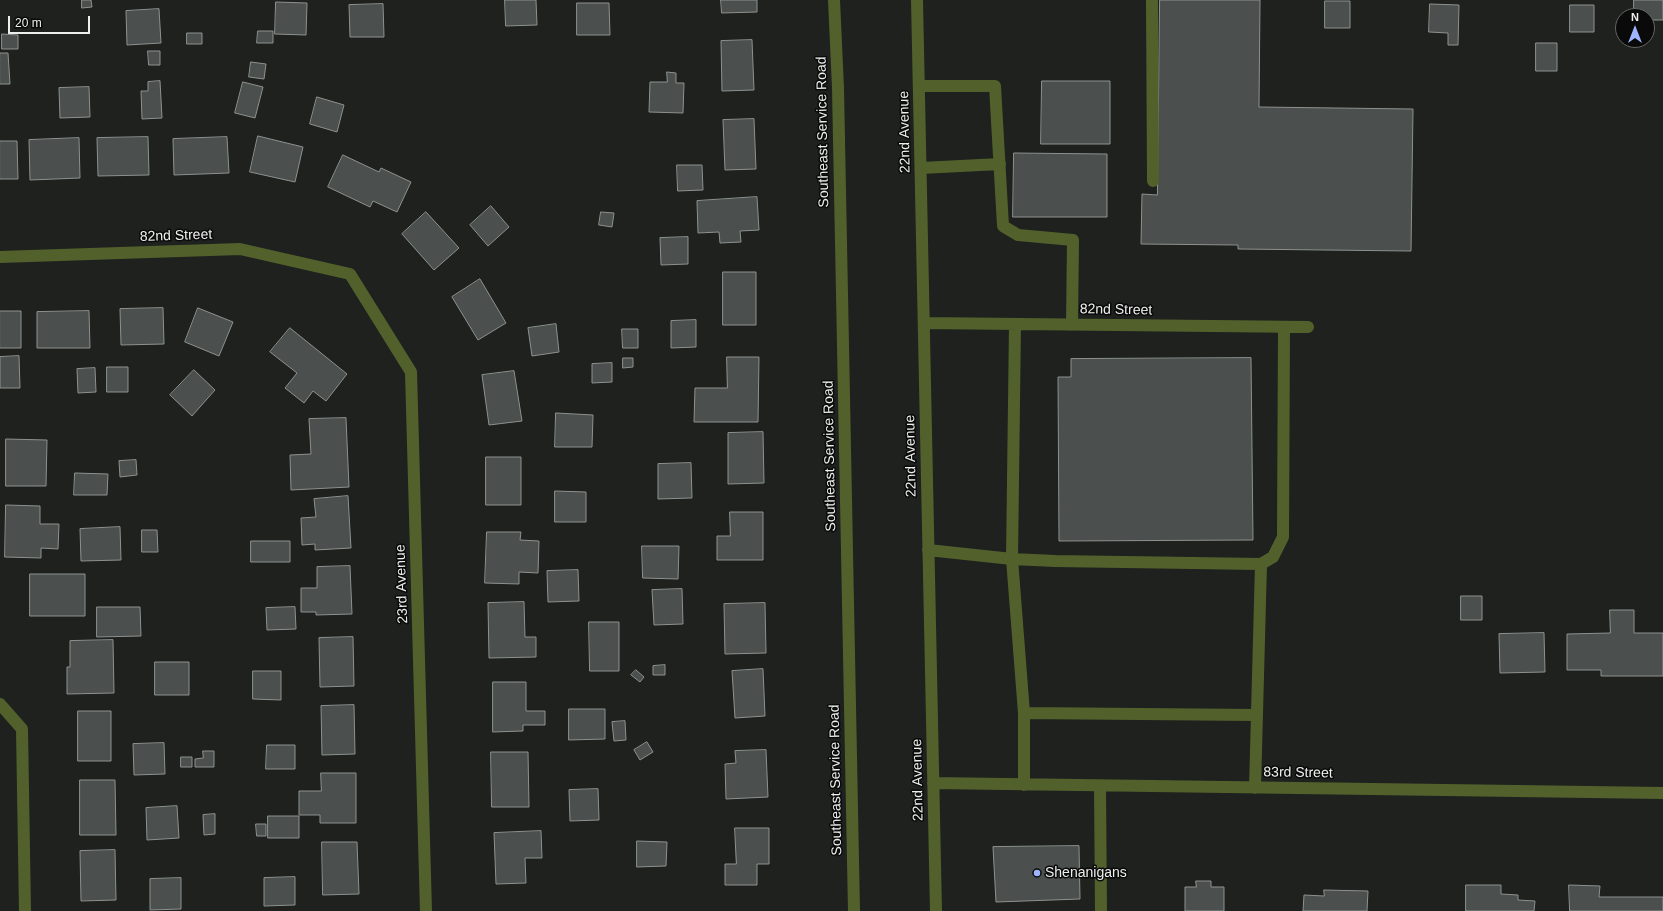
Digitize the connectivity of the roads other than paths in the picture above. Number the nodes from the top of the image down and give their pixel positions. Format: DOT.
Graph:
graph roads {
  1 [pos="834,0"];
  2 [pos="917,0"];
  3 [pos="1152,0"];
  4 [pos="919,86"];
  5 [pos="1000,164"];
  6 [pos="921,168"];
  7 [pos="1153,181"];
  8 [pos="0,257"];
  9 [pos="350,274"];
  10 [pos="924,323"];
  11 [pos="1015,324"];
  12 [pos="1072,325"];
  13 [pos="1284,327"];
  14 [pos="1308,327"];
  15 [pos="928,550"];
  16 [pos="1012,558"];
  17 [pos="1262,564"];
  18 [pos="0,704"];
  19 [pos="1024,713"];
  20 [pos="1257,715"];
  21 [pos="933,784"];
  22 [pos="1024,785"];
  23 [pos="1100,786"];
  24 [pos="1255,788"];
  25 [pos="1663,793"];
  26 [pos="25,911"];
  27 [pos="426,911"];
  28 [pos="854,911"];
  29 [pos="936,911"];
  30 [pos="1101,911"];
  1 -- 28 [label="street, Southeast Service Road"];
  2 -- 4 [label="street, 22nd Avenue"];
  3 -- 7 [label="street"];
  4 -- 5 [label="street"];
  4 -- 6 [label="street, 22nd Avenue"];
  5 -- 6 [label="street"];
  5 -- 12 [label="street"];
  6 -- 10 [label="street, 22nd Avenue"];
  8 -- 9 [label="street, 82nd Street"];
  9 -- 27 [label="street, 23rd Avenue"];
  10 -- 11 [label="street, 82nd Street"];
  10 -- 15 [label="street, 22nd Avenue"];
  11 -- 12 [label="street, 82nd Street"];
  11 -- 16 [label="street"];
  12 -- 13 [label="street, 82nd Street"];
  13 -- 14 [label="street, 82nd Street"];
  13 -- 17 [label="street"];
  15 -- 16 [label="street"];
  15 -- 21 [label="street, 22nd Avenue"];
  16 -- 17 [label="street"];
  16 -- 19 [label="street"];
  17 -- 20 [label="street"];
  18 -- 26 [label="street"];
  19 -- 20 [label="street"];
  19 -- 22 [label="street"];
  20 -- 24 [label="street"];
  21 -- 22 [label="street, 83rd Street"];
  21 -- 29 [label="street, 22nd Avenue"];
  22 -- 23 [label="street, 83rd Street"];
  23 -- 24 [label="street, 83rd Street"];
  23 -- 30 [label="street"];
  24 -- 25 [label="street, 83rd Street"];
}
